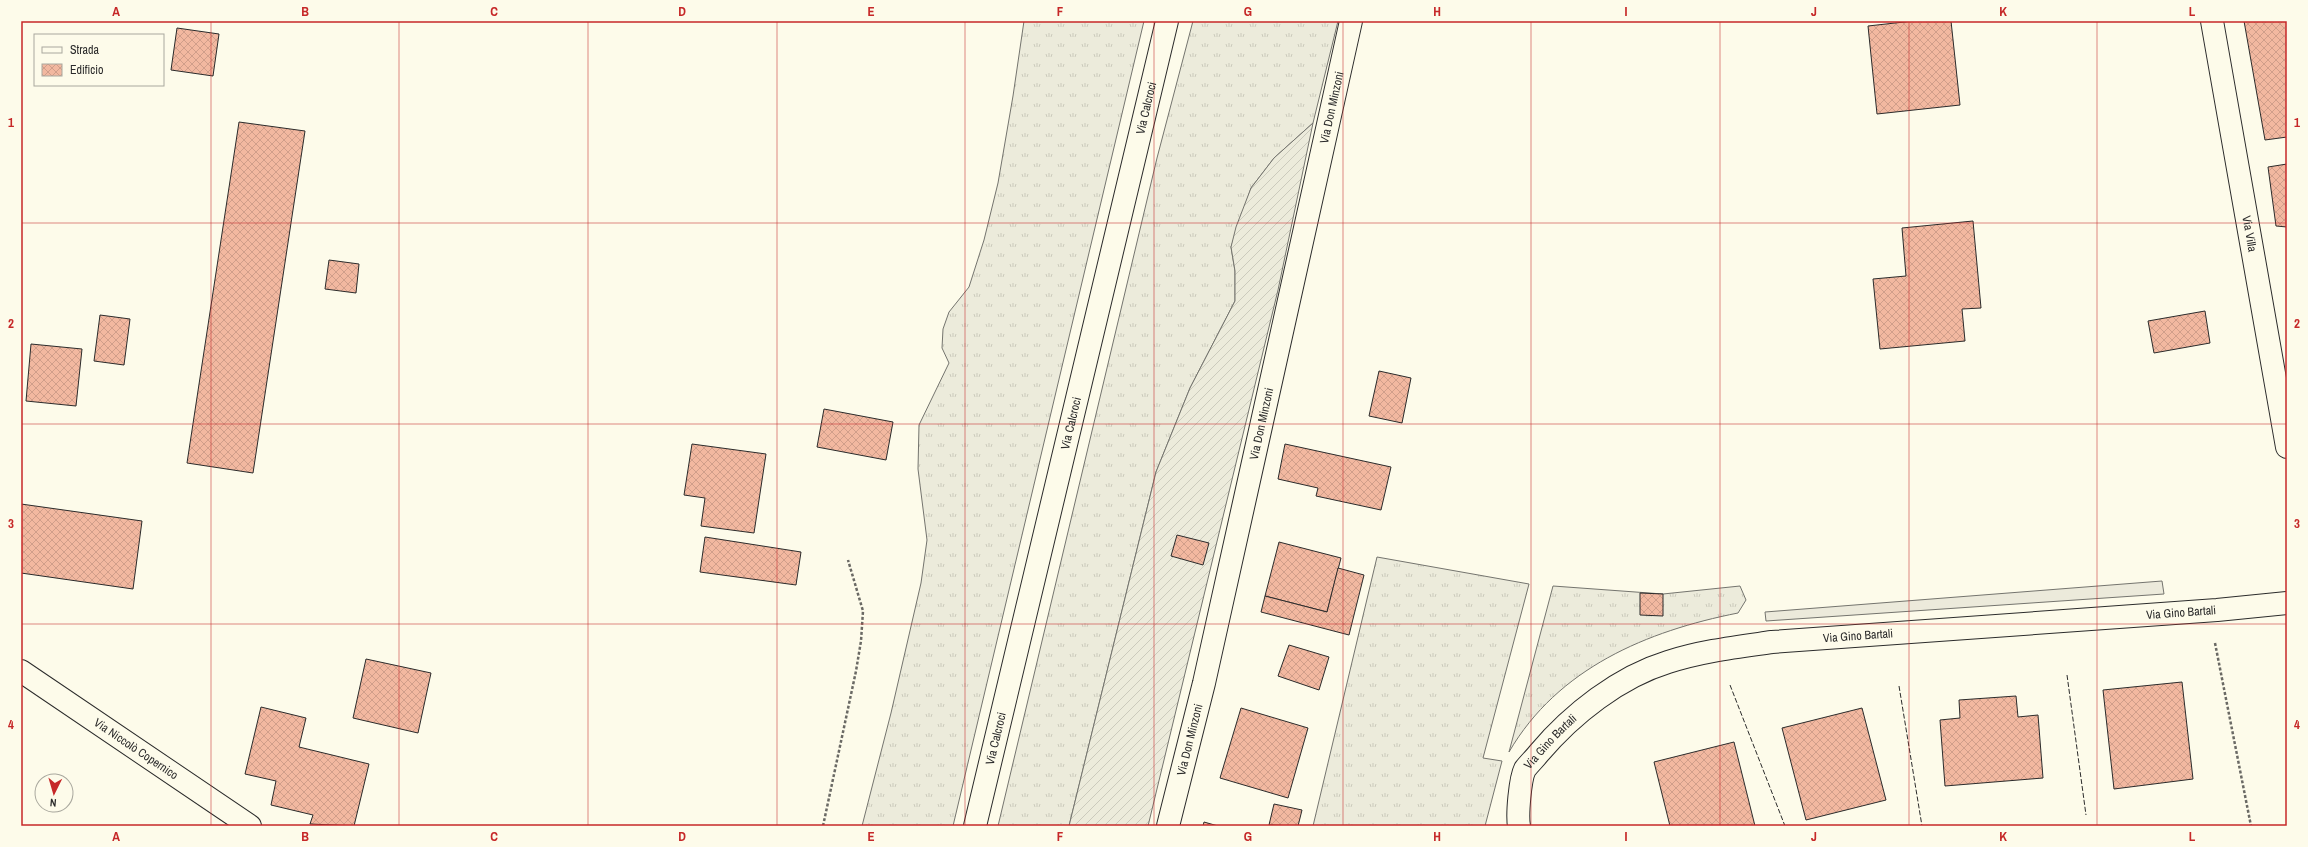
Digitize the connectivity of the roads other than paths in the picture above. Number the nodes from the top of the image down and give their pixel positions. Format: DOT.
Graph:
graph roads {
  1 [pos="1167,21"];
  2 [pos="1351,21"];
  3 [pos="2212,21"];
  4 [pos="2287,447"];
  5 [pos="2287,603"];
  6 [pos="21,671"];
  7 [pos="250,826"];
  8 [pos="975,826"];
  9 [pos="1168,826"];
  10 [pos="1519,826"];
  1 -- 8 [label="street, Via Calcroci"];
  2 -- 9 [label="street, Via Don Minzoni"];
  3 -- 4 [label="street, Via Villa"];
  5 -- 10 [label="street, Via Gino Bartali"];
  6 -- 7 [label="street, Via Niccolò Copernico"];
}
